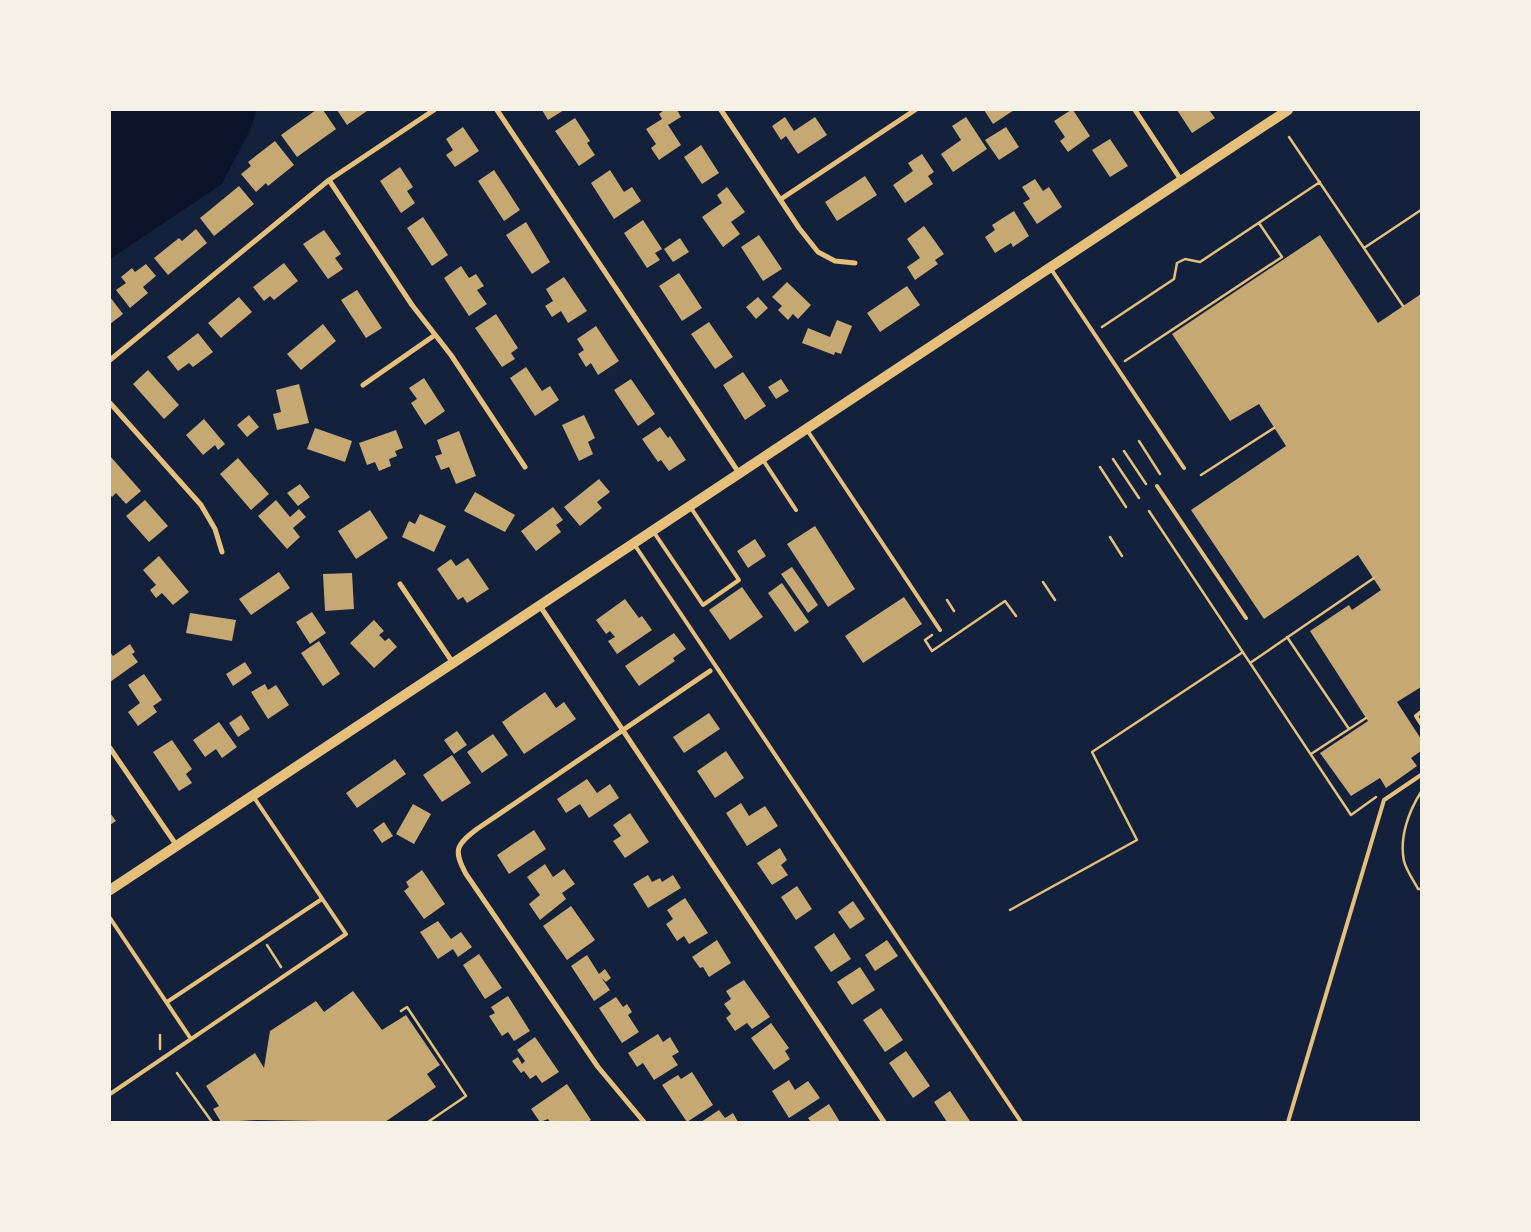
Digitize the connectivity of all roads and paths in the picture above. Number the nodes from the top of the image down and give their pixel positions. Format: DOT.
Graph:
graph roads {
  1 [pos="434,110"];
  2 [pos="498,110"];
  3 [pos="721,110"];
  4 [pos="915,110"];
  5 [pos="1135,110"];
  6 [pos="1288,110"];
  7 [pos="1290,137"];
  8 [pos="329,180"];
  9 [pos="1181,180"];
  10 [pos="1320,182"];
  11 [pos="781,199"];
  12 [pos="1421,210"];
  13 [pos="1259,223"];
  14 [pos="1364,248"];
  15 [pos="855,263"];
  16 [pos="1050,267"];
  17 [pos="1403,306"];
  18 [pos="1102,327"];
  19 [pos="435,335"];
  20 [pos="110,360"];
  21 [pos="1125,362"];
  22 [pos="363,385"];
  23 [pos="110,403"];
  24 [pos="1274,428"];
  25 [pos="806,429"];
  26 [pos="1139,441"];
  27 [pos="1124,451"];
  28 [pos="761,459"];
  29 [pos="1113,459"];
  30 [pos="525,467"];
  31 [pos="1100,467"];
  32 [pos="1184,468"];
  33 [pos="740,473"];
  34 [pos="1160,474"];
  35 [pos="1201,475"];
  36 [pos="1146,484"];
  37 [pos="1157,486"];
  38 [pos="1139,498"];
  39 [pos="690,506"];
  40 [pos="1126,507"];
  41 [pos="796,510"];
  42 [pos="1149,511"];
  43 [pos="653,530"];
  44 [pos="1110,537"];
  45 [pos="634,543"];
  46 [pos="222,552"];
  47 [pos="1122,556"];
  48 [pos="1374,578"];
  49 [pos="1043,582"];
  50 [pos="400,584"];
  51 [pos="946,600"];
  52 [pos="1055,600"];
  53 [pos="539,606"];
  54 [pos="954,611"];
  55 [pos="1016,616"];
  56 [pos="1246,618"];
  57 [pos="940,630"];
  58 [pos="932,635"];
  59 [pos="1287,637"];
  60 [pos="1243,652"];
  61 [pos="453,662"];
  62 [pos="1250,663"];
  63 [pos="710,671"];
  64 [pos="1421,712"];
  65 [pos="1366,718"];
  66 [pos="1421,724"];
  67 [pos="1349,729"];
  68 [pos="623,730"];
  69 [pos="110,748"];
  70 [pos="1311,754"];
  71 [pos="1421,775"];
  72 [pos="1421,792"];
  73 [pos="253,795"];
  74 [pos="1376,797"];
  75 [pos="177,846"];
  76 [pos="1421,889"];
  77 [pos="110,890"];
  78 [pos="322,899"];
  79 [pos="1010,910"];
  80 [pos="110,918"];
  81 [pos="262,939"];
  82 [pos="281,966"];
  83 [pos="167,1002"];
  84 [pos="401,1011"];
  85 [pos="160,1035"];
  86 [pos="191,1039"];
  87 [pos="160,1049"];
  88 [pos="178,1073"];
  89 [pos="110,1094"];
  90 [pos="212,1122"];
  91 [pos="428,1122"];
  92 [pos="644,1122"];
  93 [pos="884,1122"];
  94 [pos="1020,1122"];
  95 [pos="1288,1122"];
  1 -- 8 [label="street"];
  2 -- 33 [label="street"];
  3 -- 11 [label="street"];
  4 -- 11 [label="street"];
  5 -- 9 [label="street"];
  6 -- 9 [label="main road"];
  7 -- 10 [label="path"];
  8 -- 19 [label="street"];
  8 -- 20 [label="street"];
  9 -- 16 [label="main road"];
  10 -- 13 [label="path"];
  10 -- 14 [label="path"];
  11 -- 15 [label="street"];
  12 -- 14 [label="path"];
  13 -- 18 [label="path"];
  13 -- 21 [label="path"];
  14 -- 17 [label="path"];
  16 -- 25 [label="main road"];
  16 -- 32 [label="lane"];
  19 -- 22 [label="street"];
  19 -- 30 [label="street"];
  23 -- 46 [label="street"];
  24 -- 35 [label="path"];
  25 -- 28 [label="main road"];
  25 -- 57 [label="lane"];
  26 -- 34 [label="path"];
  27 -- 36 [label="path"];
  28 -- 33 [label="main road"];
  28 -- 41 [label="lane"];
  29 -- 38 [label="path"];
  31 -- 40 [label="path"];
  33 -- 39 [label="main road"];
  37 -- 56 [label="lane"];
  39 -- 43 [label="main road"];
  39 -- 43 [label="lane"];
  42 -- 60 [label="path"];
  43 -- 45 [label="main road"];
  44 -- 47 [label="path"];
  45 -- 53 [label="main road"];
  45 -- 94 [label="lane"];
  48 -- 59 [label="path"];
  49 -- 52 [label="path"];
  50 -- 61 [label="street"];
  51 -- 54 [label="path"];
  53 -- 61 [label="main road"];
  53 -- 68 [label="street"];
  55 -- 58 [label="path"];
  59 -- 62 [label="path"];
  59 -- 67 [label="path"];
  60 -- 62 [label="path"];
  60 -- 79 [label="path"];
  61 -- 73 [label="main road"];
  62 -- 70 [label="path"];
  63 -- 68 [label="street"];
  64 -- 66 [label="lane"];
  65 -- 67 [label="path"];
  67 -- 70 [label="path"];
  68 -- 92 [label="street"];
  68 -- 93 [label="street"];
  69 -- 75 [label="street"];
  70 -- 74 [label="path"];
  71 -- 95 [label="lane"];
  72 -- 76 [label="path"];
  73 -- 75 [label="main road"];
  73 -- 78 [label="lane"];
  75 -- 77 [label="main road"];
  78 -- 81 [label="lane"];
  78 -- 86 [label="lane"];
  80 -- 83 [label="lane"];
  81 -- 82 [label="path"];
  81 -- 83 [label="lane"];
  83 -- 86 [label="lane"];
  84 -- 91 [label="path"];
  85 -- 87 [label="path"];
  86 -- 89 [label="lane"];
  88 -- 90 [label="path"];
}
